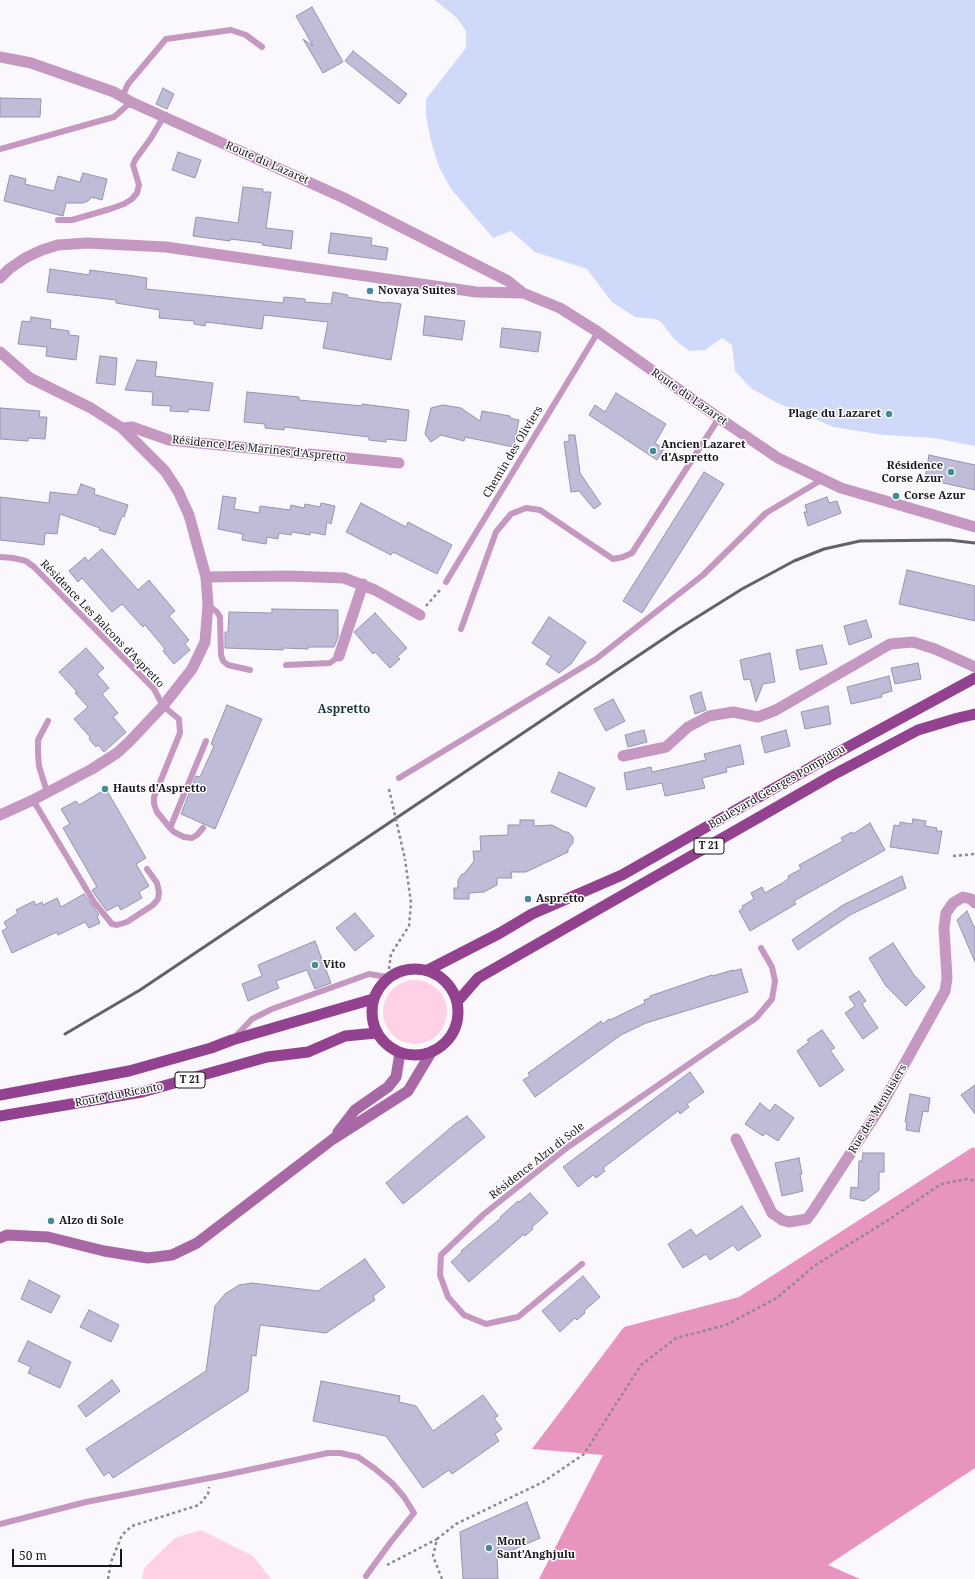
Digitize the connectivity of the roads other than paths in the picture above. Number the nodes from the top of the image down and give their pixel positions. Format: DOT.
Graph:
graph roads {
  1 [pos="262,47"];
  2 [pos="0,57"];
  3 [pos="126,99"];
  4 [pos="164,116"];
  5 [pos="0,148"];
  6 [pos="58,220"];
  7 [pos="0,278"];
  8 [pos="523,294"];
  9 [pos="598,332"];
  10 [pos="0,352"];
  11 [pos="719,418"];
  12 [pos="122,428"];
  13 [pos="399,463"];
  14 [pos="822,479"];
  15 [pos="975,527"];
  16 [pos="0,558"];
  17 [pos="206,577"];
  18 [pos="446,582"];
  19 [pos="363,584"];
  20 [pos="208,605"];
  21 [pos="420,614"];
  22 [pos="461,629"];
  23 [pos="339,656"];
  24 [pos="286,664"];
  25 [pos="975,667"];
  26 [pos="250,670"];
  27 [pos="975,678"];
  28 [pos="163,706"];
  29 [pos="975,714"];
  30 [pos="48,721"];
  31 [pos="206,741"];
  32 [pos="623,756"];
  33 [pos="398,778"];
  34 [pos="47,792"];
  35 [pos="33,800"];
  36 [pos="0,815"];
  37 [pos="170,828"];
  38 [pos="203,828"];
  39 [pos="147,869"];
  40 [pos="975,903"];
  41 [pos="761,948"];
  42 [pos="428,970"];
  43 [pos="388,977"];
  44 [pos="373,999"];
  45 [pos="457,1002"];
  46 [pos="376,1032"];
  47 [pos="232,1040"];
  48 [pos="432,1051"];
  49 [pos="400,1053"];
  50 [pos="0,1095"];
  51 [pos="0,1116"];
  52 [pos="736,1138"];
  53 [pos="333,1139"];
  54 [pos="0,1238"];
  55 [pos="582,1264"];
  56 [pos="0,1524"];
  57 [pos="366,1576"];
  1 -- 3 [label="lane"];
  2 -- 3 [label="street, Route du Lazaret"];
  3 -- 4 [label="street, Route du Lazaret"];
  3 -- 5 [label="lane"];
  4 -- 6 [label="lane"];
  4 -- 8 [label="street, Route du Lazaret"];
  7 -- 8 [label="street, Route du Lazaret"];
  8 -- 9 [label="street, Route du Lazaret"];
  9 -- 11 [label="street, Route du Lazaret"];
  9 -- 18 [label="lane, Chemin des Oliviers"];
  10 -- 12 [label="street"];
  11 -- 14 [label="street, Route du Lazaret"];
  11 -- 22 [label="lane"];
  12 -- 13 [label="street, Résidence Les Marines d'Aspretto"];
  12 -- 17 [label="street"];
  14 -- 15 [label="street, Route du Lazaret"];
  14 -- 33 [label="lane"];
  16 -- 28 [label="lane, Résidence Les Balcons d'Aspretto"];
  17 -- 19 [label="street"];
  17 -- 20 [label="street"];
  19 -- 21 [label="street"];
  19 -- 23 [label="street"];
  20 -- 26 [label="lane"];
  20 -- 28 [label="street"];
  23 -- 24 [label="lane"];
  25 -- 32 [label="street"];
  27 -- 42 [label="main road, Boulevard Georges Pompidou / T 21"];
  28 -- 34 [label="street"];
  28 -- 37 [label="lane"];
  29 -- 45 [label="main road, Boulevard Georges Pompidou / T 21"];
  30 -- 34 [label="lane"];
  31 -- 37 [label="lane"];
  34 -- 35 [label="street"];
  35 -- 36 [label="street"];
  35 -- 39 [label="lane"];
  37 -- 38 [label="lane"];
  40 -- 52 [label="street, Rue des Menuisiers"];
  41 -- 55 [label="lane, Résidence Alzu di Sole"];
  42 -- 43 [label="main road"];
  42 -- 45 [label="main road"];
  43 -- 44 [label="main road"];
  43 -- 47 [label="lane"];
  44 -- 46 [label="main road"];
  44 -- 47 [label="main road, Route du Ricanto / T 21"];
  45 -- 48 [label="main road"];
  46 -- 49 [label="main road"];
  46 -- 51 [label="main road, Route du Ricanto / T 21"];
  47 -- 50 [label="main road, Route du Ricanto / T 21"];
  48 -- 49 [label="main road"];
  48 -- 53 [label="main road"];
  49 -- 53 [label="main road"];
  53 -- 54 [label="main road"];
  56 -- 57 [label="lane"];
}
